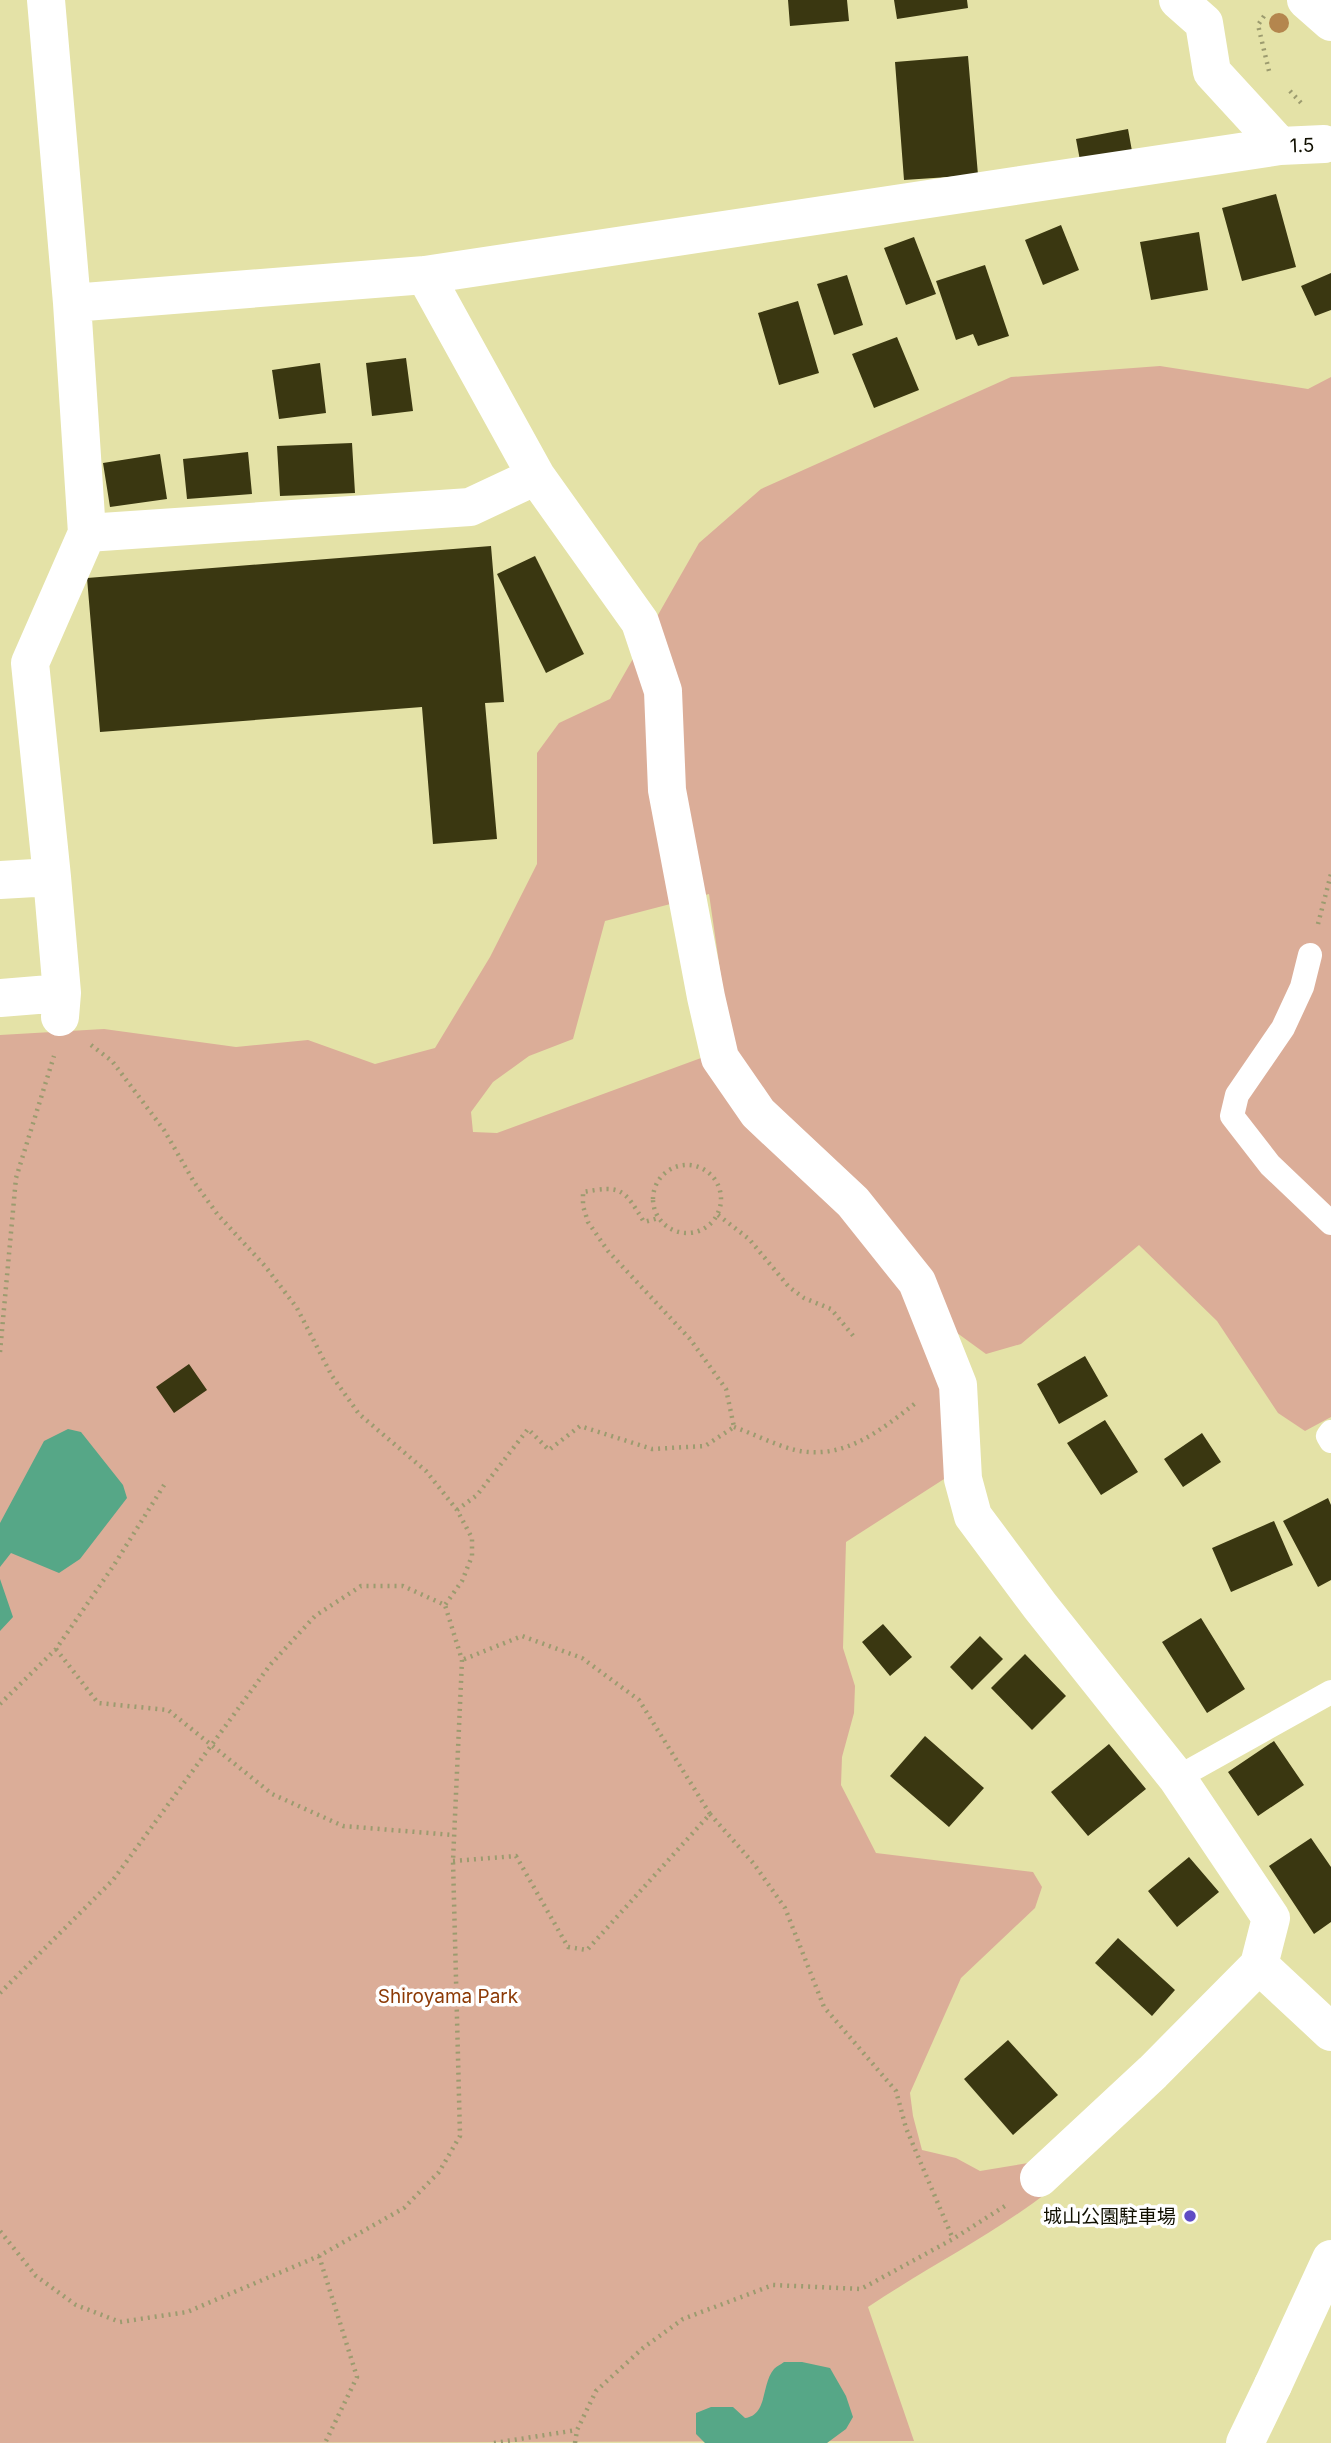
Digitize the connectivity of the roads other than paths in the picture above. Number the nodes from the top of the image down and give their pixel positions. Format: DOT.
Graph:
graph roads {
  1 [pos="46,0"];
  2 [pos="1178,0"];
  3 [pos="1306,0"];
  4 [pos="1331,22"];
  5 [pos="1324,144"];
  6 [pos="1280,146"];
  7 [pos="425,275"];
  8 [pos="72,303"];
  9 [pos="536,476"];
  10 [pos="87,533"];
  11 [pos="15,664"];
  12 [pos="52,877"];
  13 [pos="0,880"];
  14 [pos="1310,955"];
  15 [pos="0,998"];
  16 [pos="1331,1223"];
  17 [pos="1331,1432"];
  18 [pos="1331,1441"];
  19 [pos="1331,1692"];
  20 [pos="1177,1778"];
  21 [pos="1259,1965"];
  22 [pos="1331,2032"];
  23 [pos="1039,2178"];
  24 [pos="1331,2259"];
  25 [pos="1245,2443"];
  1 -- 8 [label="street"];
  2 -- 6 [label="street"];
  3 -- 4 [label="street"];
  5 -- 6 [label="street, 1.5"];
  6 -- 7 [label="street, 1.5"];
  7 -- 8 [label="street, 1.5"];
  7 -- 9 [label="street"];
  8 -- 10 [label="street"];
  9 -- 10 [label="street"];
  9 -- 20 [label="street"];
  10 -- 11 [label="street"];
  11 -- 12 [label="street"];
  12 -- 13 [label="street"];
  12 -- 15 [label="street"];
  14 -- 16 [label="lane"];
  17 -- 18 [label="lane"];
  19 -- 20 [label="lane"];
  20 -- 21 [label="street"];
  21 -- 22 [label="street"];
  21 -- 23 [label="street"];
  24 -- 25 [label="street"];
}
